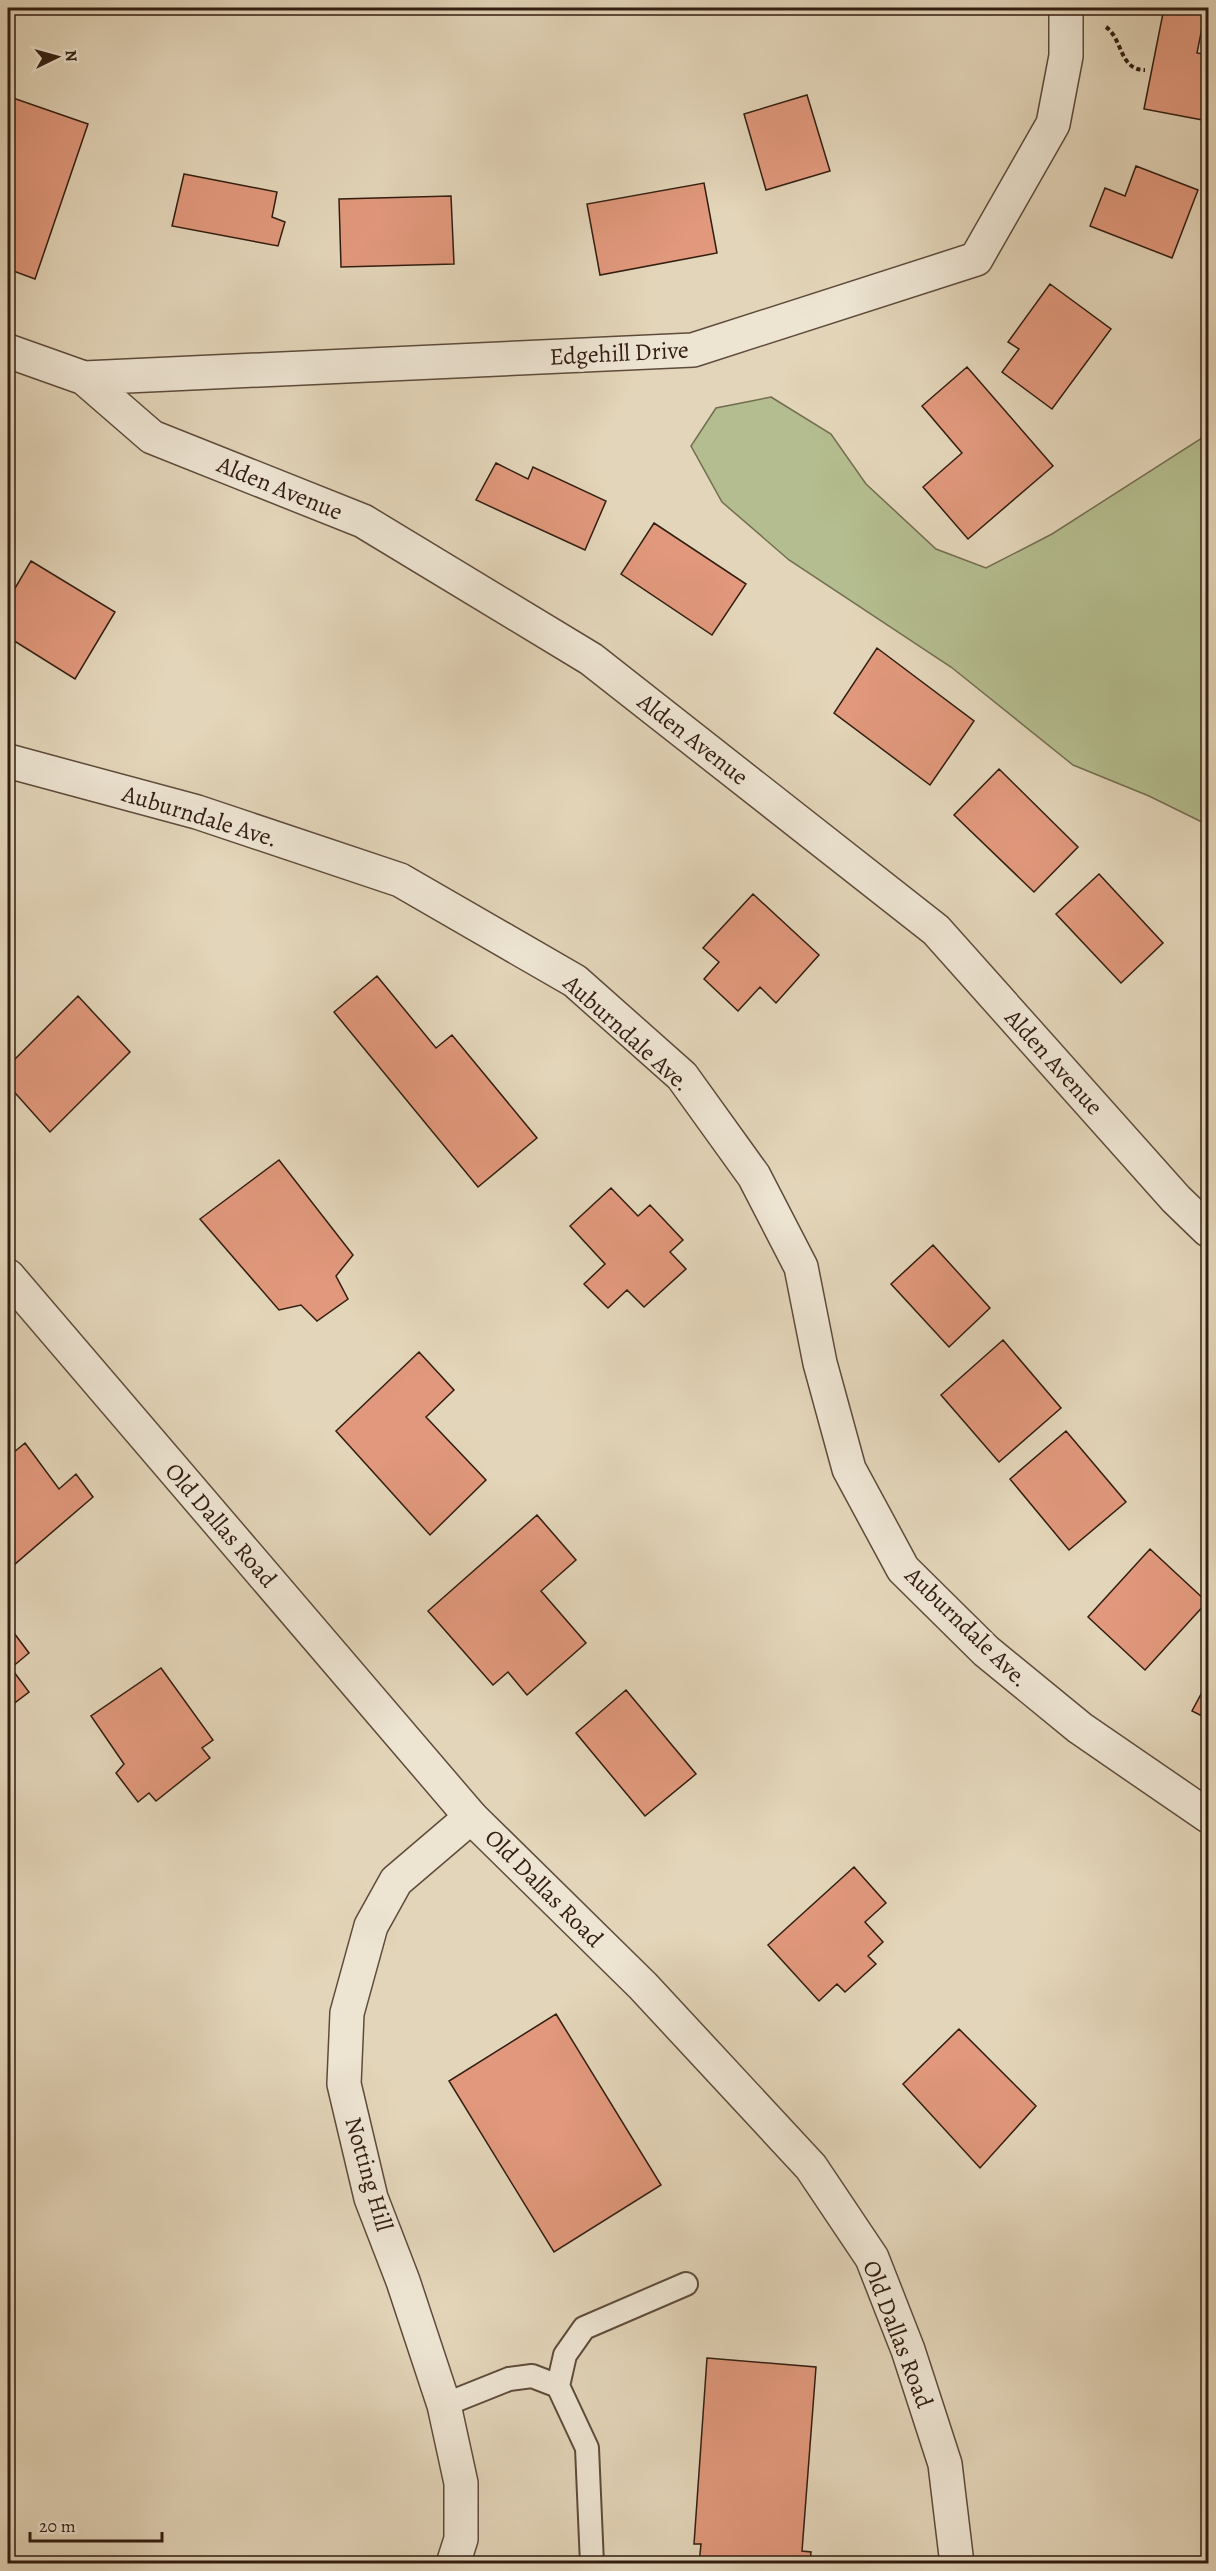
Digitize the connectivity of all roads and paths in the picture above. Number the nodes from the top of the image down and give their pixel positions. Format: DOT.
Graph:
graph roads {
  1 [pos="1066,8"];
  2 [pos="1105,26"];
  3 [pos="1144,70"];
  4 [pos="8,351"];
  5 [pos="84,378"];
  6 [pos="8,760"];
  7 [pos="1209,1230"];
  8 [pos="8,1276"];
  9 [pos="1209,1816"];
  10 [pos="471,1817"];
  11 [pos="686,2284"];
  12 [pos="558,2386"];
  13 [pos="444,2405"];
  14 [pos="453,2564"];
  15 [pos="592,2564"];
  16 [pos="957,2564"];
  1 -- 5 [label="street, Edgehill Drive"];
  2 -- 3 [label="path"];
  4 -- 5 [label="street"];
  5 -- 7 [label="street, Alden Avenue"];
  6 -- 9 [label="street, Auburndale Ave."];
  8 -- 10 [label="street, Old Dallas Road"];
  10 -- 13 [label="street, Notting Hill"];
  10 -- 16 [label="street, Old Dallas Road"];
  11 -- 12 [label="lane"];
  12 -- 13 [label="lane"];
  12 -- 15 [label="lane"];
  13 -- 14 [label="street, Notting Hill"];
}
